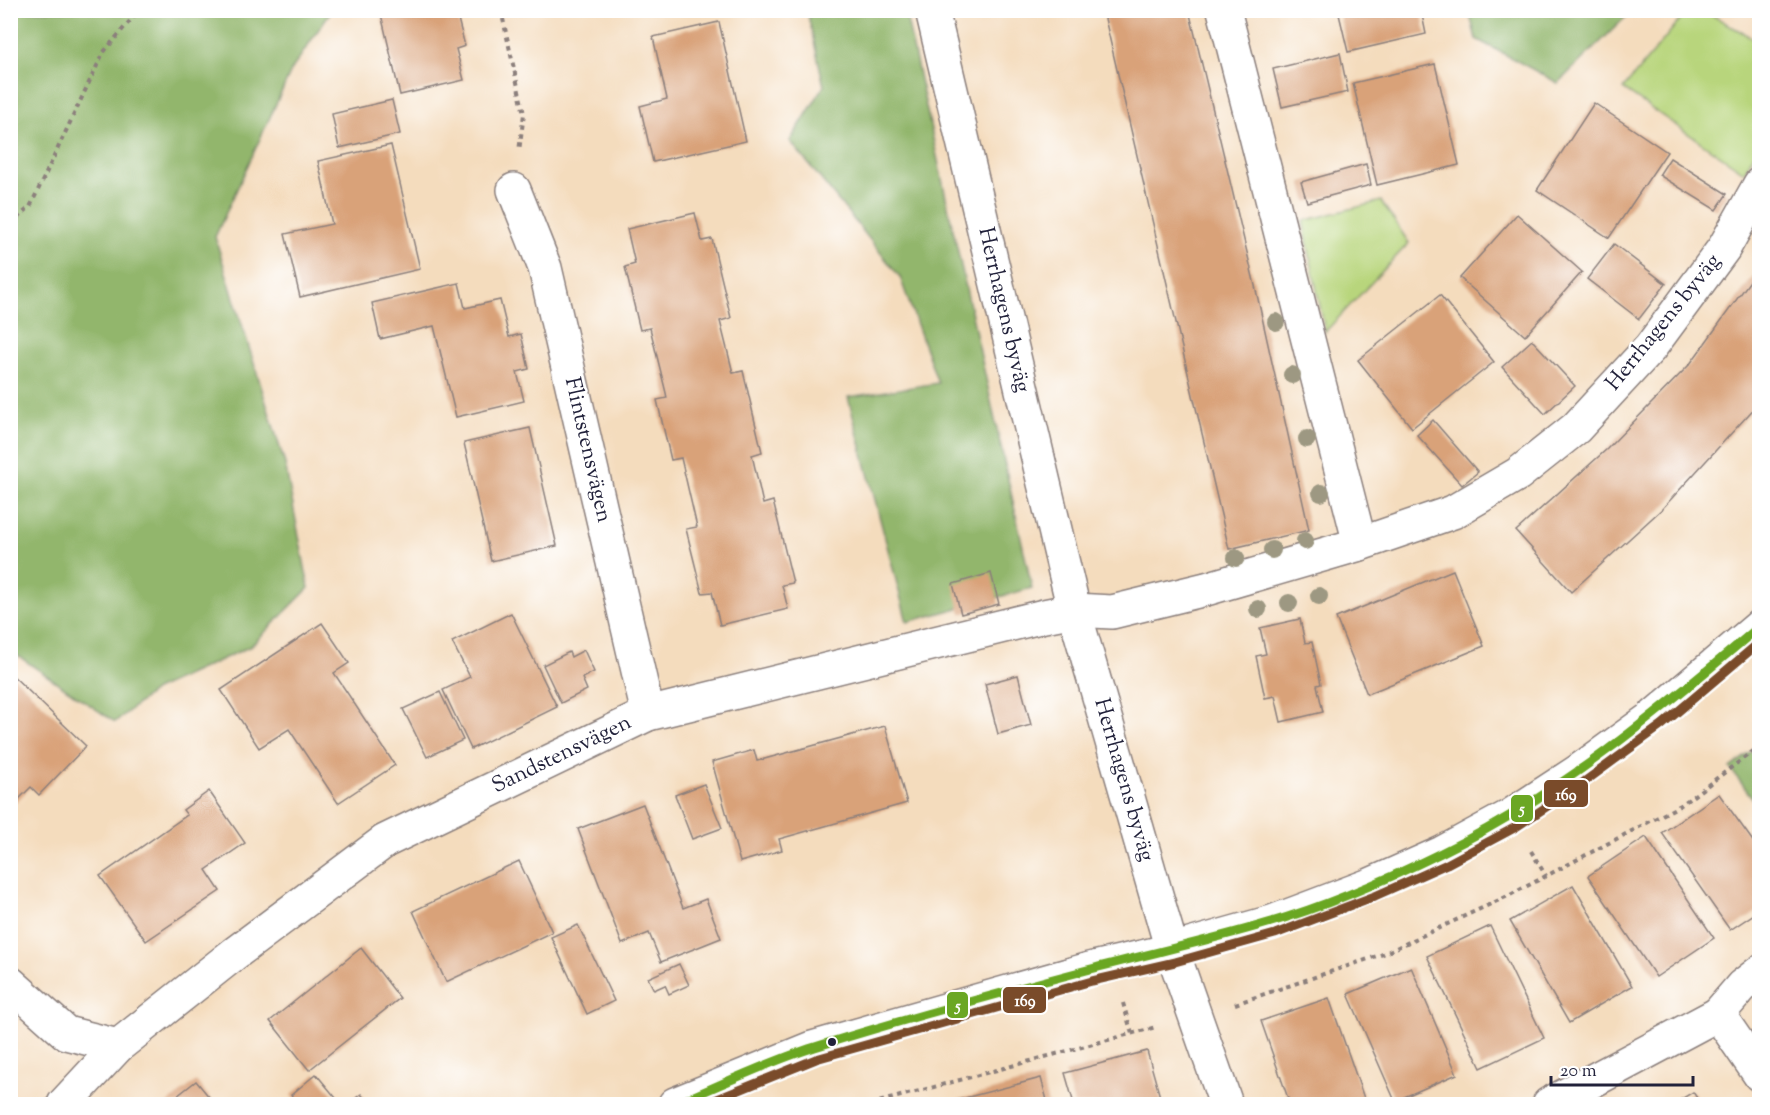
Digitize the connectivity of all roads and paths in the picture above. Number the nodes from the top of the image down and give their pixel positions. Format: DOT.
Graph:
graph roads {
  1 [pos="139,10"];
  2 [pos="501,10"];
  3 [pos="932,10"];
  4 [pos="1224,10"];
  5 [pos="1760,184"];
  6 [pos="514,190"];
  7 [pos="10,224"];
  8 [pos="1360,544"];
  9 [pos="1074,610"];
  10 [pos="1760,626"];
  11 [pos="648,714"];
  12 [pos="1760,746"];
  13 [pos="1532,851"];
  14 [pos="1546,876"];
  15 [pos="1510,895"];
  16 [pos="1172,950"];
  17 [pos="1760,972"];
  18 [pos="10,983"];
  19 [pos="1719,1014"];
  20 [pos="118,1046"];
  21 [pos="1760,1075"];
  22 [pos="64,1104"];
  23 [pos="675,1104"];
  24 [pos="1226,1104"];
  25 [pos="1549,1104"];
  1 -- 7 [label="path"];
  2 -- 6 [label="path"];
  3 -- 9 [label="street, Herrhagens byväg"];
  4 -- 8 [label="street"];
  5 -- 8 [label="street, Herrhagens byväg"];
  6 -- 11 [label="street, Flintstensvägen"];
  8 -- 9 [label="street, Herrhagens byväg"];
  9 -- 11 [label="street, Sandstensvägen"];
  9 -- 16 [label="street, Herrhagens byväg"];
  10 -- 16 [label="street"];
  11 -- 20 [label="street, Sandstensvägen"];
  12 -- 14 [label="path"];
  13 -- 14 [label="path"];
  14 -- 15 [label="path"];
  16 -- 23 [label="street"];
  16 -- 24 [label="street, Herrhagens byväg"];
  17 -- 19 [label="street"];
  18 -- 20 [label="street"];
  19 -- 21 [label="street"];
  19 -- 25 [label="street"];
  20 -- 22 [label="street, Sandstensvägen"];
}
